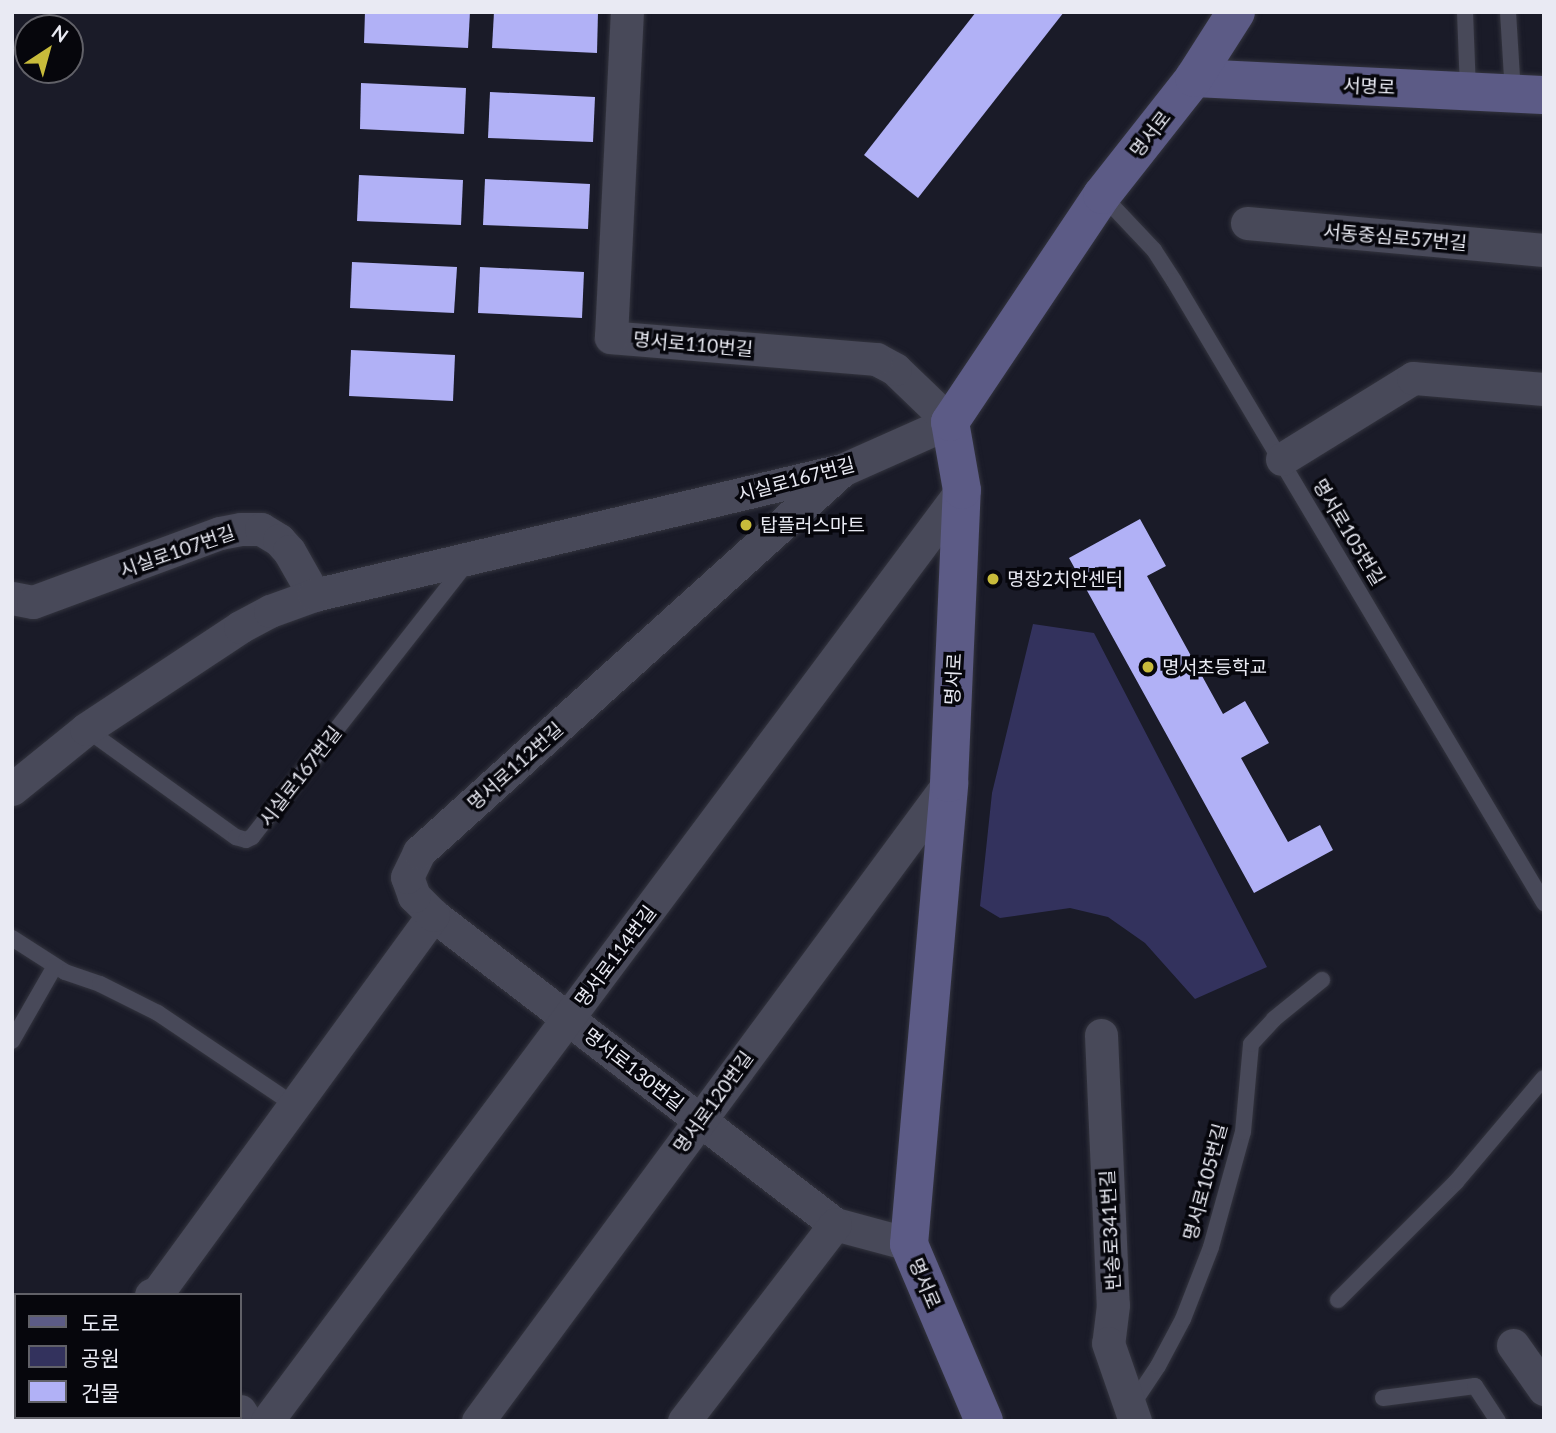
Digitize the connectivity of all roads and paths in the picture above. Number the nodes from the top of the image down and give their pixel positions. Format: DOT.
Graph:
graph roads {
  1 [pos="627,12"];
  2 [pos="1236,12"];
  3 [pos="1465,12"];
  4 [pos="1508,12"];
  5 [pos="1194,78"];
  6 [pos="1468,91"];
  7 [pos="1528,94"];
  8 [pos="1102,195"];
  9 [pos="1247,223"];
  10 [pos="1544,250"];
  11 [pos="1544,389"];
  12 [pos="950,422"];
  13 [pos="1282,459"];
  14 [pos="842,470"];
  15 [pos="962,490"];
  16 [pos="473,555"];
  17 [pos="314,595"];
  18 [pos="12,598"];
  19 [pos="86,729"];
  20 [pos="949,783"];
  21 [pos="12,789"];
  22 [pos="1544,903"];
  23 [pos="433,915"];
  24 [pos="12,938"];
  25 [pos="55,966"];
  26 [pos="1322,980"];
  27 [pos="568,1018"];
  28 [pos="1101,1035"];
  29 [pos="12,1041"];
  30 [pos="1544,1078"];
  31 [pos="293,1104"];
  32 [pos="700,1120"];
  33 [pos="835,1224"];
  34 [pos="909,1244"];
  35 [pos="157,1293"];
  36 [pos="1338,1300"];
  37 [pos="1513,1345"];
  38 [pos="1544,1389"];
  39 [pos="1383,1398"];
  40 [pos="1133,1414"];
  41 [pos="267,1421"];
  42 [pos="478,1421"];
  43 [pos="684,1421"];
  44 [pos="984,1421"];
  45 [pos="1498,1421"];
  1 -- 12 [label="street, 명서로110번길"];
  2 -- 5 [label="street, 명서로"];
  3 -- 6 [label="lane"];
  4 -- 7 [label="lane"];
  5 -- 6 [label="street, 서명로"];
  5 -- 8 [label="street, 명서로"];
  6 -- 7 [label="street, 서명로"];
  8 -- 12 [label="street, 명서로"];
  8 -- 13 [label="lane, 명서로105번길"];
  9 -- 10 [label="street, 서동중심로57번길"];
  11 -- 13 [label="street"];
  12 -- 14 [label="street, 시실로167번길"];
  12 -- 15 [label="street, 명서로"];
  13 -- 22 [label="lane, 명서로105번길"];
  14 -- 16 [label="street, 시실로167번길"];
  14 -- 23 [label="street, 명서로112번길"];
  15 -- 20 [label="street, 명서로"];
  15 -- 27 [label="street, 명서로114번길"];
  16 -- 17 [label="street, 시실로167번길"];
  16 -- 19 [label="lane, 시실로167번길"];
  17 -- 18 [label="street, 시실로107번길"];
  17 -- 19 [label="street, 시실로167번길"];
  19 -- 21 [label="street, 시실로167번길"];
  20 -- 32 [label="street, 명서로120번길"];
  20 -- 34 [label="street, 명서로"];
  23 -- 27 [label="street, 명서로130번길"];
  23 -- 31 [label="street"];
  24 -- 25 [label="lane"];
  25 -- 29 [label="lane"];
  25 -- 31 [label="lane"];
  26 -- 40 [label="lane, 명서로105번길"];
  27 -- 32 [label="street, 명서로130번길"];
  27 -- 41 [label="street, 명서로114번길"];
  28 -- 40 [label="street, 반송로341번길"];
  30 -- 36 [label="lane"];
  31 -- 35 [label="street"];
  32 -- 33 [label="street, 명서로130번길"];
  32 -- 42 [label="street, 명서로120번길"];
  33 -- 34 [label="street, 명서로130번길"];
  33 -- 43 [label="street"];
  34 -- 44 [label="street, 명서로"];
  37 -- 38 [label="street"];
  39 -- 45 [label="lane"];
}
